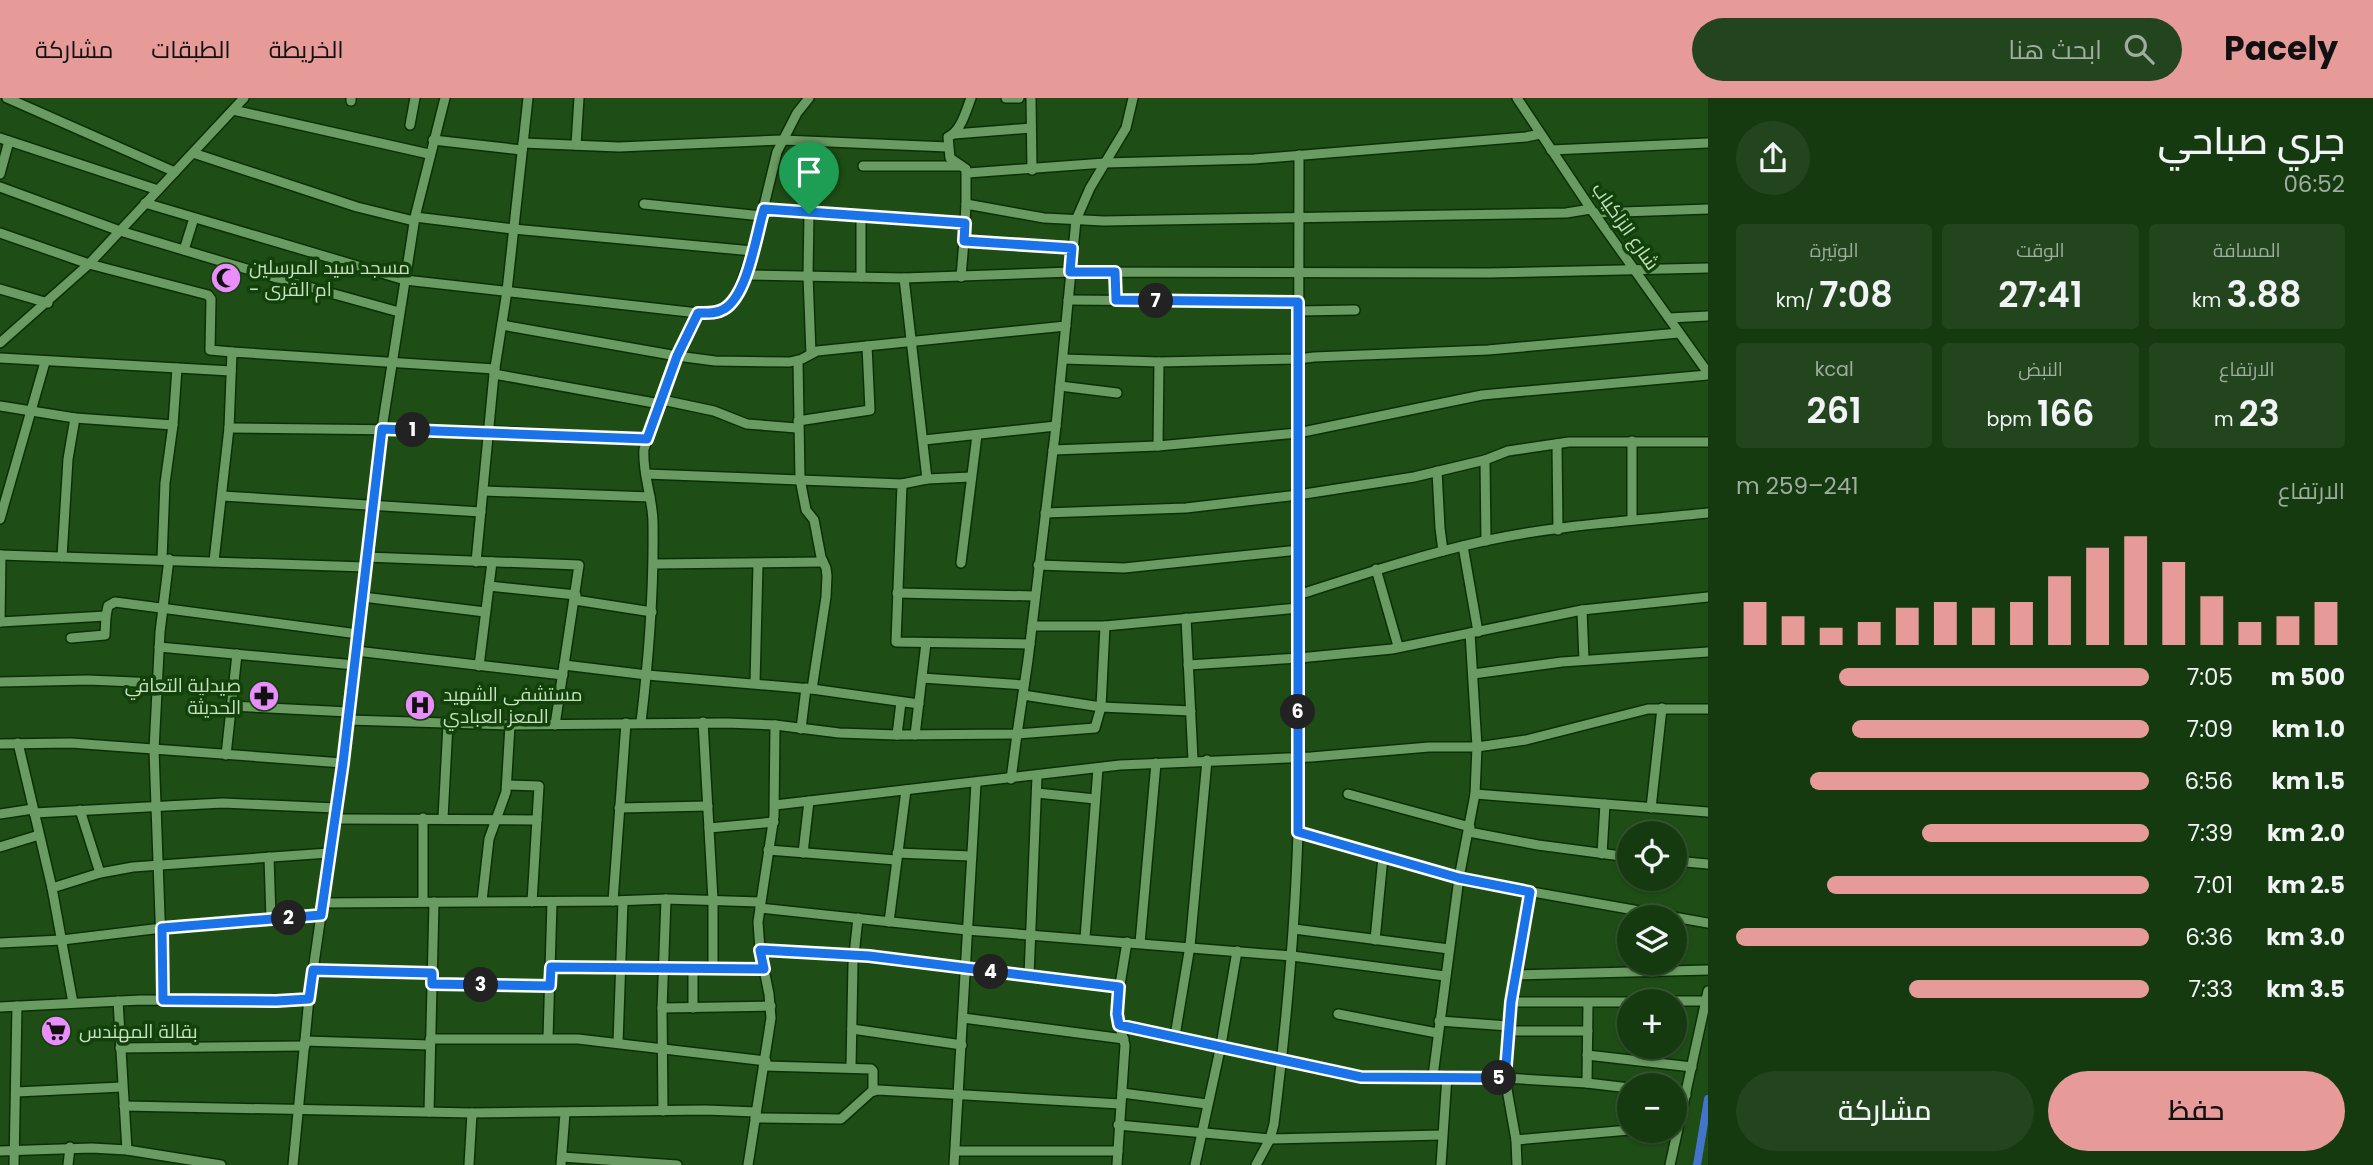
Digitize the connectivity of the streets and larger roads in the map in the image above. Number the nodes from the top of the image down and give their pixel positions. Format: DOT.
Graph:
graph roads {
  1 [pos="7,98"];
  2 [pos="244,98"];
  3 [pos="415,98"];
  4 [pos="445,98"];
  5 [pos="528,98"];
  6 [pos="579,98"];
  7 [pos="809,98"];
  8 [pos="971,98"];
  9 [pos="1006,98"];
  10 [pos="1019,98"];
  11 [pos="1031,98"];
  12 [pos="1133,98"];
  13 [pos="1517,98"];
  14 [pos="233,110"];
  15 [pos="410,125"];
  16 [pos="1031,128"];
  17 [pos="954,134"];
  18 [pos="1540,134"];
  19 [pos="4,140"];
  20 [pos="433,140"];
  21 [pos="782,140"];
  22 [pos="1708,143"];
  23 [pos="576,145"];
  24 [pos="523,147"];
  25 [pos="948,147"];
  26 [pos="1551,150"];
  27 [pos="192,153"];
  28 [pos="429,154"];
  29 [pos="1299,155"];
  30 [pos="1105,163"];
  31 [pos="863,166"];
  32 [pos="965,170"];
  33 [pos="1032,170"];
  34 [pos="175,172"];
  35 [pos="0,174"];
  36 [pos="0,187"];
  37 [pos="158,190"];
  38 [pos="145,204"];
  39 [pos="644,204"];
  40 [pos="966,204"];
  41 [pos="1708,209"];
  42 [pos="1593,211"];
  43 [pos="763,213"];
  44 [pos="809,214"];
  45 [pos="862,217"];
  46 [pos="1299,217"];
  47 [pos="194,218"];
  48 [pos="414,219"];
  49 [pos="1076,220"];
  50 [pos="965,223"];
  51 [pos="513,229"];
  52 [pos="120,230"];
  53 [pos="0,233"];
  54 [pos="964,241"];
  55 [pos="1072,248"];
  56 [pos="184,250"];
  57 [pos="753,251"];
  58 [pos="89,264"];
  59 [pos="1708,268"];
  60 [pos="1634,269"];
  61 [pos="1070,272"];
  62 [pos="1115,272"];
  63 [pos="1298,272"];
  64 [pos="745,275"];
  65 [pos="808,276"];
  66 [pos="860,277"];
  67 [pos="961,277"];
  68 [pos="904,278"];
  69 [pos="405,280"];
  70 [pos="0,289"];
  71 [pos="507,291"];
  72 [pos="1068,300"];
  73 [pos="1116,300"];
  74 [pos="48,303"];
  75 [pos="1298,307"];
  76 [pos="1355,310"];
  77 [pos="399,312"];
  78 [pos="698,313"];
  79 [pos="1708,316"];
  80 [pos="1669,318"];
  81 [pos="502,325"];
  82 [pos="1066,326"];
  83 [pos="1679,332"];
  84 [pos="911,341"];
  85 [pos="0,343"];
  86 [pos="867,346"];
  87 [pos="232,352"];
  88 [pos="811,354"];
  89 [pos="677,356"];
  90 [pos="0,358"];
  91 [pos="1063,359"];
  92 [pos="1298,359"];
  93 [pos="798,361"];
  94 [pos="46,362"];
  95 [pos="393,362"];
  96 [pos="1159,362"];
  97 [pos="177,368"];
  98 [pos="231,371"];
  99 [pos="495,371"];
  100 [pos="1707,372"];
  101 [pos="1060,386"];
  102 [pos="1118,393"];
  103 [pos="661,402"];
  104 [pos="0,406"];
  105 [pos="32,412"];
  106 [pos="75,418"];
  107 [pos="797,424"];
  108 [pos="173,425"];
  109 [pos="1056,426"];
  110 [pos="229,428"];
  111 [pos="382,429"];
  112 [pos="489,431"];
  113 [pos="1298,433"];
  114 [pos="977,435"];
  115 [pos="647,439"];
  116 [pos="924,440"];
  117 [pos="1632,441"];
  118 [pos="1708,442"];
  119 [pos="1557,444"];
  120 [pos="1158,446"];
  121 [pos="1053,450"];
  122 [pos="1485,460"];
  123 [pos="1437,471"];
  124 [pos="646,474"];
  125 [pos="971,477"];
  126 [pos="800,479"];
  127 [pos="927,479"];
  128 [pos="5,482"];
  129 [pos="902,484"];
  130 [pos="484,491"];
  131 [pos="1298,495"];
  132 [pos="222,496"];
  133 [pos="650,497"];
  134 [pos="372,505"];
  135 [pos="481,512"];
  136 [pos="1045,513"];
  137 [pos="1708,513"];
  138 [pos="0,519"];
  139 [pos="1632,519"];
  140 [pos="1558,530"];
  141 [pos="1486,541"];
  142 [pos="1463,546"];
  143 [pos="1299,550"];
  144 [pos="1443,551"];
  145 [pos="0,555"];
  146 [pos="62,557"];
  147 [pos="166,559"];
  148 [pos="214,561"];
  149 [pos="365,562"];
  150 [pos="476,562"];
  151 [pos="492,562"];
  152 [pos="823,562"];
  153 [pos="961,563"];
  154 [pos="758,564"];
  155 [pos="654,565"];
  156 [pos="1038,565"];
  157 [pos="1376,569"];
  158 [pos="489,586"];
  159 [pos="897,593"];
  160 [pos="1298,595"];
  161 [pos="1035,596"];
  162 [pos="363,597"];
  163 [pos="1708,597"];
  164 [pos="575,598"];
  165 [pos="162,608"];
  166 [pos="1298,608"];
  167 [pos="1582,610"];
  168 [pos="485,612"];
  169 [pos="652,612"];
  170 [pos="106,616"];
  171 [pos="1186,618"];
  172 [pos="0,622"];
  173 [pos="1032,626"];
  174 [pos="1105,626"];
  175 [pos="1474,633"];
  176 [pos="358,634"];
  177 [pos="71,638"];
  178 [pos="926,643"];
  179 [pos="1030,644"];
  180 [pos="159,646"];
  181 [pos="1398,646"];
  182 [pos="356,651"];
  183 [pos="1708,652"];
  184 [pos="237,654"];
  185 [pos="1299,658"];
  186 [pos="1584,660"];
  187 [pos="355,666"];
  188 [pos="479,666"];
  189 [pos="1188,666"];
  190 [pos="564,670"];
  191 [pos="1473,674"];
  192 [pos="647,675"];
  193 [pos="922,678"];
  194 [pos="0,682"];
  195 [pos="158,683"];
  196 [pos="755,683"];
  197 [pos="809,688"];
  198 [pos="1024,690"];
  199 [pos="901,702"];
  200 [pos="919,704"];
  201 [pos="231,706"];
  202 [pos="1101,707"];
  203 [pos="1662,708"];
  204 [pos="1708,709"];
  205 [pos="1191,711"];
  206 [pos="348,716"];
  207 [pos="641,722"];
  208 [pos="704,722"];
  209 [pos="626,723"];
  210 [pos="448,724"];
  211 [pos="510,725"];
  212 [pos="555,725"];
  213 [pos="775,725"];
  214 [pos="801,729"];
  215 [pos="915,734"];
  216 [pos="1017,734"];
  217 [pos="897,735"];
  218 [pos="18,743"];
  219 [pos="0,744"];
  220 [pos="1477,747"];
  221 [pos="154,750"];
  222 [pos="226,755"];
  223 [pos="1297,758"];
  224 [pos="1207,760"];
  225 [pos="1194,761"];
  226 [pos="343,763"];
  227 [pos="1156,763"];
  228 [pos="1098,768"];
  229 [pos="1037,776"];
  230 [pos="1011,779"];
  231 [pos="976,783"];
  232 [pos="507,785"];
  233 [pos="906,790"];
  234 [pos="1037,793"];
  235 [pos="1348,794"];
  236 [pos="1475,794"];
  237 [pos="1096,799"];
  238 [pos="809,801"];
  239 [pos="1605,804"];
  240 [pos="155,805"];
  241 [pos="775,805"];
  242 [pos="708,806"];
  243 [pos="336,808"];
  244 [pos="619,808"];
  245 [pos="1651,808"];
  246 [pos="80,810"];
  247 [pos="34,811"];
  248 [pos="1708,812"];
  249 [pos="0,814"];
  250 [pos="423,818"];
  251 [pos="443,818"];
  252 [pos="335,819"];
  253 [pos="496,820"];
  254 [pos="537,820"];
  255 [pos="774,822"];
  256 [pos="709,828"];
  257 [pos="1470,829"];
  258 [pos="1298,832"];
  259 [pos="39,835"];
  260 [pos="0,847"];
  261 [pos="768,850"];
  262 [pos="329,853"];
  263 [pos="803,853"];
  264 [pos="1602,854"];
  265 [pos="896,856"];
  266 [pos="971,856"];
  267 [pos="1617,856"];
  268 [pos="269,857"];
  269 [pos="1383,857"];
  270 [pos="1687,862"];
  271 [pos="1708,864"];
  272 [pos="159,865"];
  273 [pos="100,873"];
  274 [pos="1459,878"];
  275 [pos="52,888"];
  276 [pos="1530,892"];
  277 [pos="666,899"];
  278 [pos="713,900"];
  279 [pos="482,901"];
  280 [pos="618,901"];
  281 [pos="423,902"];
  282 [pos="434,902"];
  283 [pos="533,902"];
  284 [pos="552,902"];
  285 [pos="323,903"];
  286 [pos="760,905"];
  287 [pos="321,915"];
  288 [pos="858,918"];
  289 [pos="271,919"];
  290 [pos="889,922"];
  291 [pos="1708,923"];
  292 [pos="162,928"];
  293 [pos="1294,929"];
  294 [pos="967,930"];
  295 [pos="1029,934"];
  296 [pos="1085,938"];
  297 [pos="62,940"];
  298 [pos="1375,940"];
  299 [pos="1127,942"];
  300 [pos="0,943"];
  301 [pos="1140,943"];
  302 [pos="1190,946"];
  303 [pos="1449,949"];
  304 [pos="760,950"];
  305 [pos="1237,951"];
  306 [pos="853,955"];
  307 [pos="1292,956"];
  308 [pos="551,967"];
  309 [pos="621,968"];
  310 [pos="663,968"];
  311 [pos="693,968"];
  312 [pos="713,968"];
  313 [pos="764,969"];
  314 [pos="965,969"];
  315 [pos="313,970"];
  316 [pos="1708,970"];
  317 [pos="432,973"];
  318 [pos="1516,975"];
  319 [pos="1029,976"];
  320 [pos="1446,976"];
  321 [pos="432,984"];
  322 [pos="550,986"];
  323 [pos="1119,987"];
  324 [pos="1707,996"];
  325 [pos="309,999"];
  326 [pos="1687,999"];
  327 [pos="163,1000"];
  328 [pos="118,1001"];
  329 [pos="1511,1002"];
  330 [pos="1617,1002"];
  331 [pos="73,1003"];
  332 [pos="1588,1003"];
  333 [pos="17,1006"];
  334 [pos="771,1006"];
  335 [pos="0,1007"];
  336 [pos="662,1008"];
  337 [pos="693,1008"];
  338 [pos="1338,1014"];
  339 [pos="964,1018"];
  340 [pos="1439,1021"];
  341 [pos="1119,1025"];
  342 [pos="1508,1028"];
  343 [pos="852,1029"];
  344 [pos="1588,1031"];
  345 [pos="1437,1033"];
  346 [pos="1175,1036"];
  347 [pos="548,1038"];
  348 [pos="1124,1039"];
  349 [pos="430,1042"];
  350 [pos="305,1043"];
  351 [pos="618,1043"];
  352 [pos="962,1045"];
  353 [pos="1221,1045"];
  354 [pos="662,1047"];
  355 [pos="120,1048"];
  356 [pos="1587,1055"];
  357 [pos="1282,1058"];
  358 [pos="765,1063"];
  359 [pos="851,1067"];
  360 [pos="1692,1067"];
  361 [pos="1433,1076"];
  362 [pos="1447,1076"];
  363 [pos="1505,1078"];
  364 [pos="1587,1083"];
  365 [pos="122,1087"];
  366 [pos="1617,1087"];
  367 [pos="1687,1090"];
  368 [pos="873,1091"];
  369 [pos="16,1092"];
  370 [pos="960,1094"];
  371 [pos="1121,1098"];
  372 [pos="1207,1104"];
  373 [pos="124,1106"];
  374 [pos="299,1109"];
  375 [pos="663,1111"];
  376 [pos="429,1112"];
  377 [pos="472,1113"];
  378 [pos="565,1113"];
  379 [pos="755,1115"];
  380 [pos="1118,1125"];
  381 [pos="1617,1131"];
  382 [pos="1201,1133"];
  383 [pos="1442,1135"];
  384 [pos="1270,1139"];
  385 [pos="1516,1140"];
  386 [pos="1674,1143"];
  387 [pos="69,1147"];
  388 [pos="15,1150"];
  389 [pos="127,1150"];
  390 [pos="0,1151"];
  391 [pos="956,1151"];
  392 [pos="1118,1151"];
  393 [pos="561,1161"];
  394 [pos="187,1162"];
  395 [pos="14,1165"];
  396 [pos="68,1165"];
  397 [pos="221,1165"];
  398 [pos="293,1165"];
  399 [pos="469,1165"];
  400 [pos="667,1165"];
  401 [pos="677,1165"];
  402 [pos="748,1165"];
  403 [pos="954,1165"];
  404 [pos="1117,1165"];
  405 [pos="1195,1165"];
  406 [pos="1256,1165"];
  407 [pos="1441,1165"];
  408 [pos="1517,1165"];
  409 [pos="1670,1165"];
  1 -- 34 [label="street"];
  2 -- 14 [label="street"];
  3 -- 15 [label="street"];
  4 -- 20 [label="street"];
  5 -- 24 [label="street"];
  6 -- 23 [label="street"];
  7 -- 21 [label="street"];
  8 -- 17 [label="street"];
  9 -- 10 [label="street"];
  11 -- 16 [label="street"];
  12 -- 30 [label="street"];
  13 -- 18 [label="street, شارع الزاكياب"];
  14 -- 27 [label="street"];
  14 -- 28 [label="street"];
  16 -- 17 [label="street"];
  16 -- 33 [label="street"];
  17 -- 25 [label="street"];
  18 -- 26 [label="street, شارع الزاكياب"];
  18 -- 29 [label="street"];
  19 -- 35 [label="street"];
  19 -- 37 [label="street"];
  20 -- 24 [label="street"];
  20 -- 28 [label="street"];
  21 -- 23 [label="street"];
  21 -- 25 [label="street"];
  21 -- 43 [label="street"];
  22 -- 26 [label="street"];
  23 -- 24 [label="street"];
  24 -- 51 [label="street"];
  25 -- 32 [label="street"];
  26 -- 42 [label="street, شارع الزاكياب"];
  27 -- 34 [label="street"];
  27 -- 48 [label="street"];
  28 -- 48 [label="street"];
  29 -- 30 [label="street"];
  29 -- 46 [label="street"];
  30 -- 33 [label="street"];
  30 -- 49 [label="street"];
  31 -- 32 [label="street"];
  32 -- 33 [label="street"];
  32 -- 40 [label="street"];
  34 -- 37 [label="street"];
  36 -- 52 [label="street"];
  37 -- 38 [label="street"];
  38 -- 47 [label="street"];
  38 -- 52 [label="street"];
  39 -- 43 [label="street"];
  40 -- 49 [label="street"];
  40 -- 50 [label="street"];
  41 -- 42 [label="street"];
  42 -- 46 [label="street"];
  42 -- 60 [label="street, شارع الزاكياب"];
  43 -- 44 [label="street"];
  43 -- 57 [label="street"];
  44 -- 45 [label="street"];
  44 -- 65 [label="street"];
  45 -- 50 [label="street"];
  45 -- 66 [label="street"];
  46 -- 49 [label="street"];
  46 -- 63 [label="street"];
  47 -- 56 [label="street"];
  47 -- 69 [label="street"];
  48 -- 51 [label="street"];
  48 -- 69 [label="street"];
  49 -- 55 [label="street"];
  50 -- 54 [label="street"];
  51 -- 57 [label="street"];
  51 -- 71 [label="street"];
  52 -- 56 [label="street"];
  52 -- 58 [label="street"];
  53 -- 58 [label="street"];
  54 -- 55 [label="street"];
  54 -- 67 [label="street"];
  55 -- 61 [label="street"];
  56 -- 77 [label="street"];
  57 -- 64 [label="street"];
  58 -- 74 [label="street"];
  58 -- 87 [label="street"];
  59 -- 60 [label="street"];
  60 -- 63 [label="street"];
  60 -- 80 [label="street, شارع الزاكياب"];
  61 -- 62 [label="street"];
  61 -- 67 [label="street"];
  61 -- 72 [label="street"];
  62 -- 63 [label="street"];
  62 -- 73 [label="street"];
  63 -- 75 [label="street"];
  64 -- 65 [label="street"];
  64 -- 78 [label="street"];
  65 -- 66 [label="street"];
  65 -- 88 [label="street"];
  66 -- 68 [label="street"];
  67 -- 68 [label="street"];
  68 -- 84 [label="street"];
  69 -- 71 [label="street"];
  69 -- 77 [label="street"];
  70 -- 74 [label="street"];
  71 -- 78 [label="street"];
  71 -- 81 [label="street"];
  72 -- 73 [label="street"];
  72 -- 82 [label="street"];
  73 -- 75 [label="street"];
  74 -- 85 [label="street"];
  75 -- 76 [label="street"];
  75 -- 92 [label="street"];
  77 -- 95 [label="street"];
  78 -- 89 [label="street"];
  79 -- 80 [label="street"];
  80 -- 83 [label="street, شارع الزاكياب"];
  81 -- 89 [label="street"];
  81 -- 99 [label="street"];
  82 -- 84 [label="street"];
  82 -- 91 [label="street"];
  83 -- 92 [label="street"];
  83 -- 100 [label="street, شارع الزاكياب"];
  84 -- 86 [label="street"];
  84 -- 116 [label="street"];
  86 -- 88 [label="street"];
  86 -- 107 [label="street"];
  87 -- 95 [label="street"];
  87 -- 98 [label="street"];
  88 -- 93 [label="street"];
  89 -- 93 [label="street"];
  89 -- 103 [label="street"];
  90 -- 94 [label="street"];
  91 -- 96 [label="street"];
  91 -- 101 [label="street"];
  92 -- 96 [label="street"];
  92 -- 113 [label="street"];
  93 -- 107 [label="street"];
  94 -- 97 [label="street"];
  94 -- 105 [label="street"];
  95 -- 99 [label="street"];
  95 -- 111 [label="street"];
  96 -- 120 [label="street"];
  97 -- 98 [label="street"];
  97 -- 108 [label="street"];
  98 -- 110 [label="street"];
  99 -- 103 [label="street"];
  99 -- 112 [label="street"];
  100 -- 113 [label="street"];
  101 -- 102 [label="street"];
  101 -- 109 [label="street"];
  103 -- 107 [label="street"];
  103 -- 115 [label="street"];
  104 -- 105 [label="street"];
  105 -- 106 [label="street"];
  105 -- 128 [label="street"];
  106 -- 108 [label="street"];
  106 -- 146 [label="street"];
  107 -- 126 [label="street"];
  108 -- 147 [label="street"];
  109 -- 114 [label="street"];
  109 -- 121 [label="street"];
  110 -- 111 [label="street"];
  110 -- 132 [label="street"];
  111 -- 112 [label="street"];
  111 -- 134 [label="street"];
  112 -- 115 [label="street"];
  112 -- 130 [label="street"];
  113 -- 120 [label="street"];
  113 -- 131 [label="street"];
  114 -- 116 [label="street"];
  114 -- 125 [label="street"];
  115 -- 124 [label="street"];
  116 -- 127 [label="street"];
  117 -- 118 [label="street"];
  117 -- 119 [label="street"];
  117 -- 139 [label="street"];
  119 -- 122 [label="street"];
  119 -- 140 [label="street"];
  120 -- 121 [label="street"];
  121 -- 136 [label="street"];
  122 -- 123 [label="street"];
  122 -- 141 [label="street"];
  123 -- 131 [label="street"];
  123 -- 144 [label="street"];
  124 -- 126 [label="street"];
  124 -- 133 [label="street"];
  125 -- 127 [label="street"];
  125 -- 153 [label="street"];
  126 -- 129 [label="street"];
  126 -- 152 [label="street"];
  127 -- 129 [label="street"];
  128 -- 138 [label="street"];
  129 -- 159 [label="street"];
  130 -- 133 [label="street"];
  130 -- 135 [label="street"];
  131 -- 136 [label="street"];
  131 -- 143 [label="street"];
  132 -- 134 [label="street"];
  132 -- 148 [label="street"];
  133 -- 155 [label="street"];
  134 -- 135 [label="street"];
  134 -- 149 [label="street"];
  135 -- 150 [label="street"];
  136 -- 156 [label="street"];
  137 -- 139 [label="street"];
  139 -- 140 [label="street"];
  140 -- 141 [label="street"];
  141 -- 142 [label="street"];
  142 -- 144 [label="street"];
  142 -- 175 [label="street"];
  143 -- 156 [label="street"];
  143 -- 160 [label="street"];
  144 -- 157 [label="street"];
  145 -- 146 [label="street"];
  145 -- 172 [label="street"];
  146 -- 147 [label="street"];
  147 -- 148 [label="street"];
  147 -- 165 [label="street"];
  148 -- 149 [label="street"];
  149 -- 150 [label="street"];
  149 -- 162 [label="street"];
  150 -- 151 [label="street"];
  151 -- 158 [label="street"];
  151 -- 164 [label="street"];
  152 -- 154 [label="street"];
  152 -- 197 [label="street"];
  154 -- 155 [label="street"];
  154 -- 196 [label="street"];
  155 -- 169 [label="street"];
  156 -- 161 [label="street"];
  157 -- 160 [label="street"];
  157 -- 181 [label="street"];
  158 -- 164 [label="street"];
  158 -- 168 [label="street"];
  159 -- 161 [label="street"];
  159 -- 178 [label="street"];
  160 -- 166 [label="street"];
  161 -- 173 [label="street"];
  162 -- 168 [label="street"];
  162 -- 176 [label="street"];
  163 -- 167 [label="street"];
  164 -- 169 [label="street"];
  164 -- 190 [label="street"];
  165 -- 170 [label="street"];
  165 -- 176 [label="street"];
  165 -- 180 [label="street"];
  166 -- 171 [label="street"];
  166 -- 185 [label="street"];
  167 -- 175 [label="street"];
  167 -- 186 [label="street"];
  168 -- 188 [label="street"];
  169 -- 192 [label="street"];
  170 -- 172 [label="street"];
  170 -- 177 [label="street"];
  171 -- 174 [label="street"];
  171 -- 189 [label="street"];
  173 -- 174 [label="street"];
  173 -- 179 [label="street"];
  174 -- 202 [label="street"];
  175 -- 181 [label="street"];
  175 -- 191 [label="street"];
  176 -- 182 [label="street"];
  178 -- 179 [label="street"];
  178 -- 193 [label="street"];
  179 -- 198 [label="street"];
  180 -- 184 [label="street"];
  180 -- 195 [label="street"];
  181 -- 185 [label="street"];
  182 -- 187 [label="street"];
  182 -- 188 [label="street"];
  183 -- 186 [label="street"];
  184 -- 187 [label="street"];
  184 -- 201 [label="street"];
  185 -- 189 [label="street"];
  185 -- 223 [label="street"];
  186 -- 191 [label="street"];
  187 -- 206 [label="street"];
  188 -- 190 [label="street"];
  189 -- 205 [label="street"];
  190 -- 192 [label="street"];
  190 -- 212 [label="street"];
  191 -- 220 [label="street"];
  192 -- 196 [label="street"];
  192 -- 207 [label="street"];
  193 -- 198 [label="street"];
  193 -- 200 [label="street"];
  194 -- 195 [label="street"];
  195 -- 221 [label="street"];
  196 -- 197 [label="street"];
  197 -- 199 [label="street"];
  197 -- 214 [label="street"];
  198 -- 202 [label="street"];
  198 -- 216 [label="street"];
  199 -- 200 [label="street"];
  199 -- 217 [label="street"];
  200 -- 215 [label="street"];
  201 -- 206 [label="street"];
  201 -- 222 [label="street"];
  202 -- 205 [label="street"];
  202 -- 216 [label="street"];
  203 -- 204 [label="street"];
  203 -- 220 [label="street"];
  203 -- 245 [label="street"];
  205 -- 225 [label="street"];
  206 -- 210 [label="street"];
  206 -- 226 [label="street"];
  207 -- 208 [label="street"];
  207 -- 209 [label="street"];
  208 -- 213 [label="street"];
  208 -- 242 [label="street"];
  209 -- 212 [label="street"];
  209 -- 244 [label="street"];
  210 -- 211 [label="street"];
  210 -- 251 [label="street"];
  211 -- 212 [label="street"];
  211 -- 232 [label="street"];
  213 -- 214 [label="street"];
  213 -- 241 [label="street"];
  214 -- 217 [label="street"];
  215 -- 216 [label="street"];
  215 -- 217 [label="street"];
  216 -- 230 [label="street"];
  218 -- 219 [label="street"];
  218 -- 221 [label="street"];
  218 -- 247 [label="street"];
  220 -- 223 [label="street"];
  220 -- 236 [label="street"];
  221 -- 222 [label="street"];
  221 -- 240 [label="street"];
  222 -- 226 [label="street"];
  223 -- 224 [label="street"];
  223 -- 258 [label="street"];
  224 -- 225 [label="street"];
  224 -- 302 [label="street"];
  225 -- 227 [label="street"];
  226 -- 243 [label="street"];
  227 -- 228 [label="street"];
  227 -- 301 [label="street"];
  228 -- 229 [label="street"];
  228 -- 237 [label="street"];
  229 -- 230 [label="street"];
  229 -- 234 [label="street"];
  230 -- 231 [label="street"];
  231 -- 233 [label="street"];
  231 -- 266 [label="street"];
  232 -- 253 [label="street"];
  232 -- 254 [label="street"];
  233 -- 238 [label="street"];
  233 -- 265 [label="street"];
  234 -- 237 [label="street"];
  234 -- 295 [label="street"];
  235 -- 257 [label="street"];
  236 -- 239 [label="street"];
  236 -- 257 [label="street"];
  237 -- 296 [label="street"];
  238 -- 241 [label="street"];
  238 -- 263 [label="street"];
  239 -- 245 [label="street"];
  239 -- 264 [label="street"];
  240 -- 243 [label="street"];
  240 -- 246 [label="street"];
  240 -- 272 [label="street"];
  241 -- 255 [label="street"];
  242 -- 244 [label="street"];
  242 -- 256 [label="street"];
  243 -- 252 [label="street"];
  244 -- 280 [label="street"];
  245 -- 248 [label="street"];
  246 -- 247 [label="street"];
  246 -- 273 [label="street"];
  247 -- 249 [label="street"];
  247 -- 259 [label="street"];
  250 -- 251 [label="street"];
  250 -- 252 [label="street"];
  250 -- 281 [label="street"];
  251 -- 253 [label="street"];
  252 -- 262 [label="street"];
  253 -- 254 [label="street"];
  253 -- 279 [label="street"];
  254 -- 283 [label="street"];
  255 -- 256 [label="street"];
  255 -- 261 [label="street"];
  256 -- 278 [label="street"];
  257 -- 264 [label="street"];
  257 -- 274 [label="street"];
  258 -- 269 [label="street"];
  258 -- 293 [label="street"];
  259 -- 260 [label="street"];
  259 -- 275 [label="street"];
  261 -- 263 [label="street"];
  261 -- 286 [label="street"];
  262 -- 268 [label="street"];
  262 -- 285 [label="street"];
  263 -- 265 [label="street"];
  264 -- 267 [label="street"];
  265 -- 266 [label="street"];
  265 -- 290 [label="street"];
  266 -- 294 [label="street"];
  268 -- 272 [label="street"];
  268 -- 289 [label="street"];
  269 -- 274 [label="street"];
  269 -- 298 [label="street"];
  270 -- 271 [label="street"];
  272 -- 273 [label="street"];
  272 -- 292 [label="street"];
  273 -- 275 [label="street"];
  274 -- 276 [label="street"];
  274 -- 303 [label="street"];
  275 -- 297 [label="street"];
  276 -- 291 [label="street"];
  276 -- 318 [label="street"];
  277 -- 278 [label="street"];
  277 -- 280 [label="street"];
  277 -- 310 [label="street"];
  278 -- 286 [label="street"];
  278 -- 312 [label="street"];
  279 -- 282 [label="street"];
  279 -- 283 [label="street"];
  280 -- 284 [label="street"];
  280 -- 309 [label="street"];
  281 -- 282 [label="street"];
  281 -- 285 [label="street"];
  282 -- 317 [label="street"];
  283 -- 284 [label="street"];
  284 -- 308 [label="street"];
  285 -- 287 [label="street"];
  286 -- 288 [label="street"];
  286 -- 304 [label="street"];
  287 -- 289 [label="street"];
  287 -- 315 [label="street"];
  288 -- 290 [label="street"];
  288 -- 306 [label="street"];
  289 -- 292 [label="street"];
  290 -- 294 [label="street"];
  292 -- 297 [label="street"];
  292 -- 327 [label="street"];
  293 -- 298 [label="street"];
  293 -- 307 [label="street"];
  294 -- 295 [label="street"];
  294 -- 314 [label="street"];
  295 -- 296 [label="street"];
  295 -- 319 [label="street"];
  296 -- 299 [label="street"];
  297 -- 300 [label="street"];
  297 -- 331 [label="street"];
  298 -- 303 [label="street"];
  299 -- 301 [label="street"];
  299 -- 323 [label="street"];
  301 -- 302 [label="street"];
  302 -- 305 [label="street"];
  302 -- 346 [label="street"];
  303 -- 320 [label="street"];
  304 -- 306 [label="street"];
  304 -- 313 [label="street"];
  305 -- 307 [label="street"];
  305 -- 353 [label="street"];
  306 -- 314 [label="street"];
  306 -- 343 [label="street"];
  307 -- 320 [label="street"];
  307 -- 357 [label="street"];
  308 -- 309 [label="street"];
  308 -- 322 [label="street"];
  309 -- 310 [label="street"];
  309 -- 351 [label="street"];
  310 -- 311 [label="street"];
  310 -- 336 [label="street"];
  311 -- 312 [label="street"];
  311 -- 337 [label="street"];
  312 -- 313 [label="street"];
  313 -- 334 [label="street"];
  314 -- 319 [label="street"];
  314 -- 339 [label="street"];
  315 -- 317 [label="street"];
  315 -- 325 [label="street"];
  316 -- 318 [label="street"];
  317 -- 321 [label="street"];
  318 -- 329 [label="street"];
  319 -- 323 [label="street"];
  320 -- 340 [label="street"];
  321 -- 322 [label="street"];
  321 -- 349 [label="street"];
  322 -- 347 [label="street"];
  323 -- 341 [label="street"];
  324 -- 326 [label="street"];
  324 -- 360 [label="street"];
  325 -- 327 [label="street"];
  325 -- 350 [label="street"];
  327 -- 328 [label="street"];
  328 -- 331 [label="street"];
  328 -- 355 [label="street"];
  329 -- 332 [label="street"];
  329 -- 342 [label="street"];
  330 -- 332 [label="street"];
  331 -- 333 [label="street"];
  332 -- 344 [label="street"];
  333 -- 335 [label="street"];
  333 -- 369 [label="street"];
  334 -- 337 [label="street"];
  334 -- 358 [label="street"];
  336 -- 337 [label="street"];
  336 -- 354 [label="street"];
  338 -- 345 [label="street"];
  339 -- 348 [label="street"];
  339 -- 352 [label="street"];
  340 -- 342 [label="street"];
  340 -- 345 [label="street"];
  341 -- 346 [label="street"];
  341 -- 348 [label="street"];
  342 -- 344 [label="street"];
  342 -- 363 [label="street"];
  343 -- 352 [label="street"];
  343 -- 359 [label="street"];
  344 -- 356 [label="street"];
  345 -- 361 [label="street"];
  346 -- 353 [label="street"];
  347 -- 349 [label="street"];
  347 -- 351 [label="street"];
  348 -- 371 [label="street"];
  349 -- 350 [label="street"];
  349 -- 376 [label="street"];
  350 -- 355 [label="street"];
  350 -- 374 [label="street"];
  351 -- 354 [label="street"];
  352 -- 370 [label="street"];
  353 -- 357 [label="street"];
  353 -- 372 [label="street"];
  354 -- 358 [label="street"];
  354 -- 375 [label="street"];
  355 -- 365 [label="street"];
  356 -- 360 [label="street"];
  356 -- 364 [label="street"];
  357 -- 361 [label="street"];
  357 -- 384 [label="street"];
  358 -- 359 [label="street"];
  358 -- 379 [label="street"];
  359 -- 368 [label="street"];
  360 -- 367 [label="street"];
  361 -- 362 [label="street"];
  362 -- 363 [label="street"];
  362 -- 383 [label="street"];
  363 -- 364 [label="street"];
  363 -- 385 [label="street"];
  364 -- 366 [label="street"];
  365 -- 369 [label="street"];
  365 -- 373 [label="street"];
  368 -- 370 [label="street"];
  368 -- 379 [label="street"];
  369 -- 388 [label="street"];
  370 -- 371 [label="street"];
  370 -- 391 [label="street"];
  371 -- 372 [label="street"];
  371 -- 380 [label="street"];
  372 -- 382 [label="street"];
  373 -- 374 [label="street"];
  373 -- 389 [label="street"];
  374 -- 376 [label="street"];
  374 -- 398 [label="street"];
  375 -- 378 [label="street"];
  375 -- 379 [label="street"];
  376 -- 377 [label="street"];
  377 -- 378 [label="street"];
  377 -- 399 [label="street"];
  378 -- 393 [label="street"];
  379 -- 402 [label="street"];
  380 -- 382 [label="street"];
  380 -- 392 [label="street"];
  381 -- 385 [label="street"];
  382 -- 384 [label="street"];
  382 -- 405 [label="street"];
  383 -- 384 [label="street"];
  383 -- 407 [label="street"];
  384 -- 406 [label="street"];
  385 -- 408 [label="street"];
  386 -- 409 [label="street"];
  387 -- 388 [label="street"];
  387 -- 389 [label="street"];
  387 -- 396 [label="street"];
  388 -- 390 [label="street"];
  388 -- 395 [label="street"];
  389 -- 394 [label="street"];
  391 -- 392 [label="street"];
  391 -- 403 [label="street"];
  392 -- 404 [label="street"];
  393 -- 400 [label="street"];
  394 -- 397 [label="street"];
  400 -- 401 [label="street"];
}
